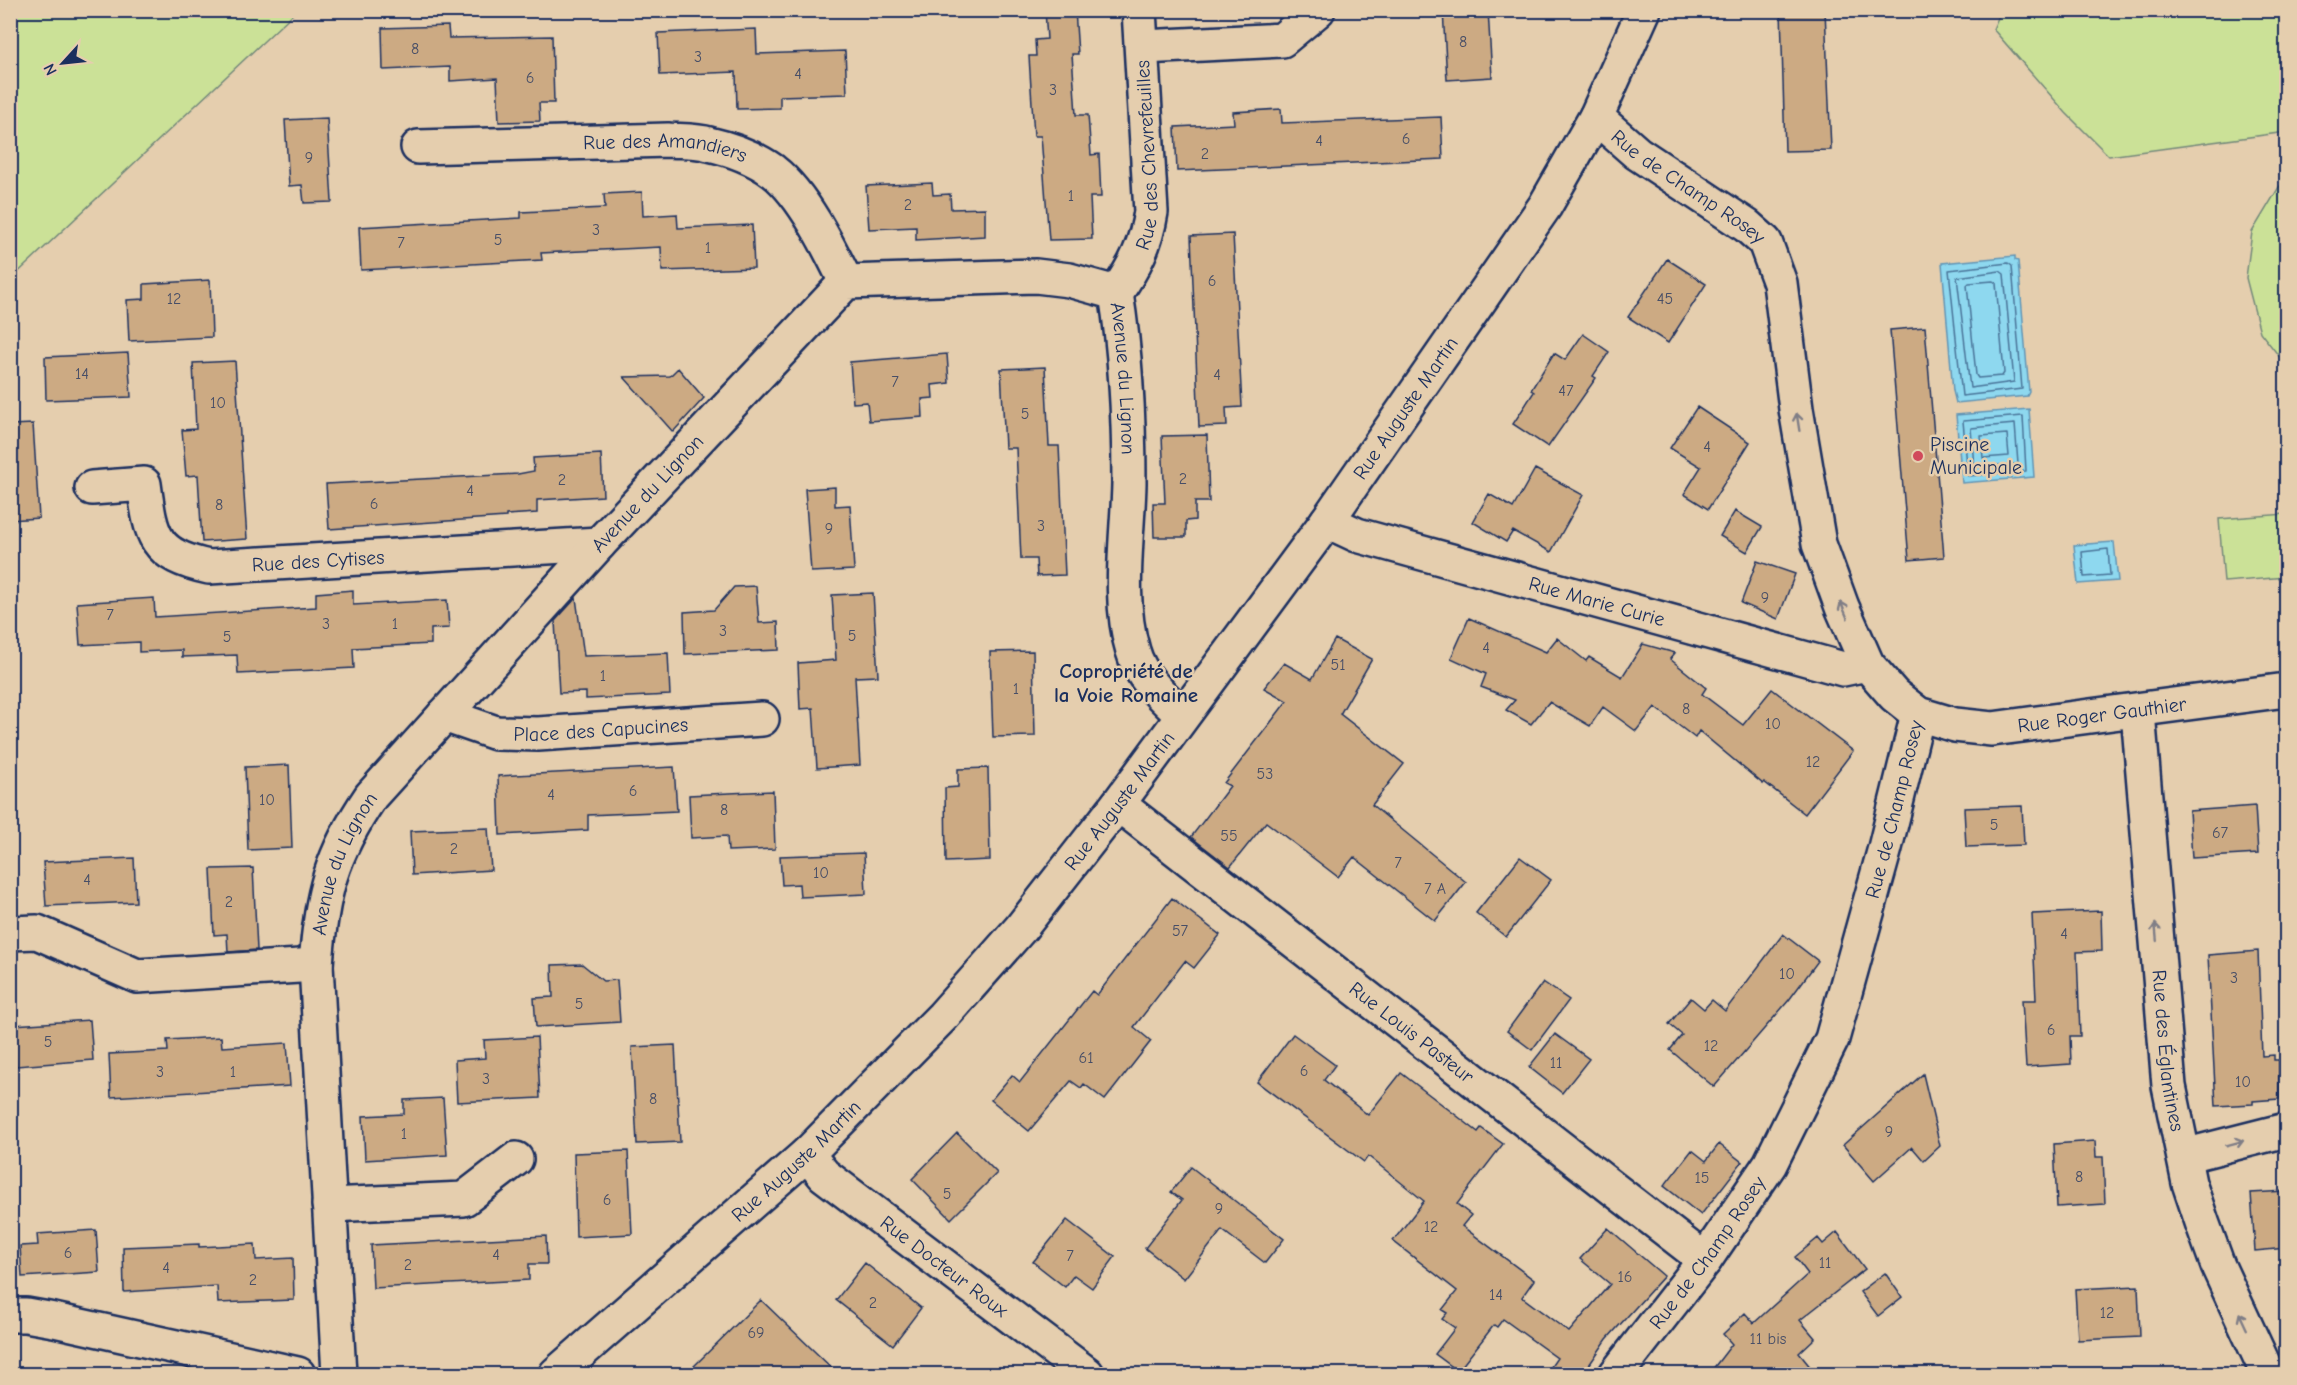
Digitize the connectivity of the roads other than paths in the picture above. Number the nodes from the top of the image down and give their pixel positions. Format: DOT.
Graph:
graph roads {
  1 [pos="1139,10"];
  2 [pos="1318,10"];
  3 [pos="1644,10"];
  4 [pos="1143,47"];
  5 [pos="1596,117"];
  6 [pos="418,147"];
  7 [pos="846,282"];
  8 [pos="1116,293"];
  9 [pos="92,488"];
  10 [pos="1327,521"];
  11 [pos="599,544"];
  12 [pos="1868,664"];
  13 [pos="2286,690"];
  14 [pos="2138,712"];
  15 [pos="1918,714"];
  16 [pos="444,715"];
  17 [pos="1182,715"];
  18 [pos="762,719"];
  19 [pos="1118,804"];
  20 [pos="10,933"];
  21 [pos="316,964"];
  22 [pos="2286,1130"];
  23 [pos="807,1154"];
  24 [pos="2184,1156"];
  25 [pos="516,1160"];
  26 [pos="329,1205"];
  27 [pos="1705,1260"];
  28 [pos="10,1315"];
  29 [pos="573,1369"];
  30 [pos="298,1374"];
  31 [pos="339,1374"];
  32 [pos="1087,1374"];
  33 [pos="1616,1374"];
  34 [pos="2268,1374"];
  1 -- 4 [label="street, Rue des Chevrefeuilles"];
  2 -- 4 [label="street"];
  3 -- 5 [label="street, Rue Auguste Martin"];
  4 -- 8 [label="street, Rue des Chevrefeuilles"];
  5 -- 10 [label="street, Rue Auguste Martin"];
  12 -- 5 [label="street, Rue de Champ Rosey, one-way"];
  6 -- 7 [label="street, Rue des Amandiers"];
  7 -- 8 [label="street, Avenue du Lignon"];
  7 -- 11 [label="street, Avenue du Lignon"];
  8 -- 17 [label="street, Avenue du Lignon"];
  9 -- 11 [label="street, Rue des Cytises"];
  10 -- 12 [label="street, Rue Marie Curie"];
  10 -- 17 [label="street, Rue Auguste Martin"];
  11 -- 16 [label="street, Avenue du Lignon"];
  12 -- 15 [label="street, Rue de Champ Rosey"];
  13 -- 14 [label="street, Rue Roger Gauthier"];
  14 -- 15 [label="street, Rue Roger Gauthier"];
  24 -- 14 [label="street, Rue des Églantines, one-way"];
  15 -- 27 [label="street, Rue de Champ Rosey"];
  16 -- 18 [label="street, Place des Capucines"];
  16 -- 21 [label="street, Avenue du Lignon"];
  17 -- 19 [label="street, Rue Auguste Martin"];
  19 -- 23 [label="street, Rue Auguste Martin"];
  19 -- 27 [label="street, Rue Louis Pasteur"];
  20 -- 21 [label="street"];
  21 -- 26 [label="street, Avenue du Lignon"];
  24 -- 22 [label="street, one-way"];
  23 -- 29 [label="street, Rue Auguste Martin"];
  23 -- 32 [label="street, Rue Docteur Roux"];
  34 -- 24 [label="street, Rue des Églantines, one-way"];
  25 -- 26 [label="street"];
  26 -- 31 [label="street, Avenue du Lignon"];
  27 -- 33 [label="street, Rue de Champ Rosey"];
  28 -- 30 [label="street"];
}
